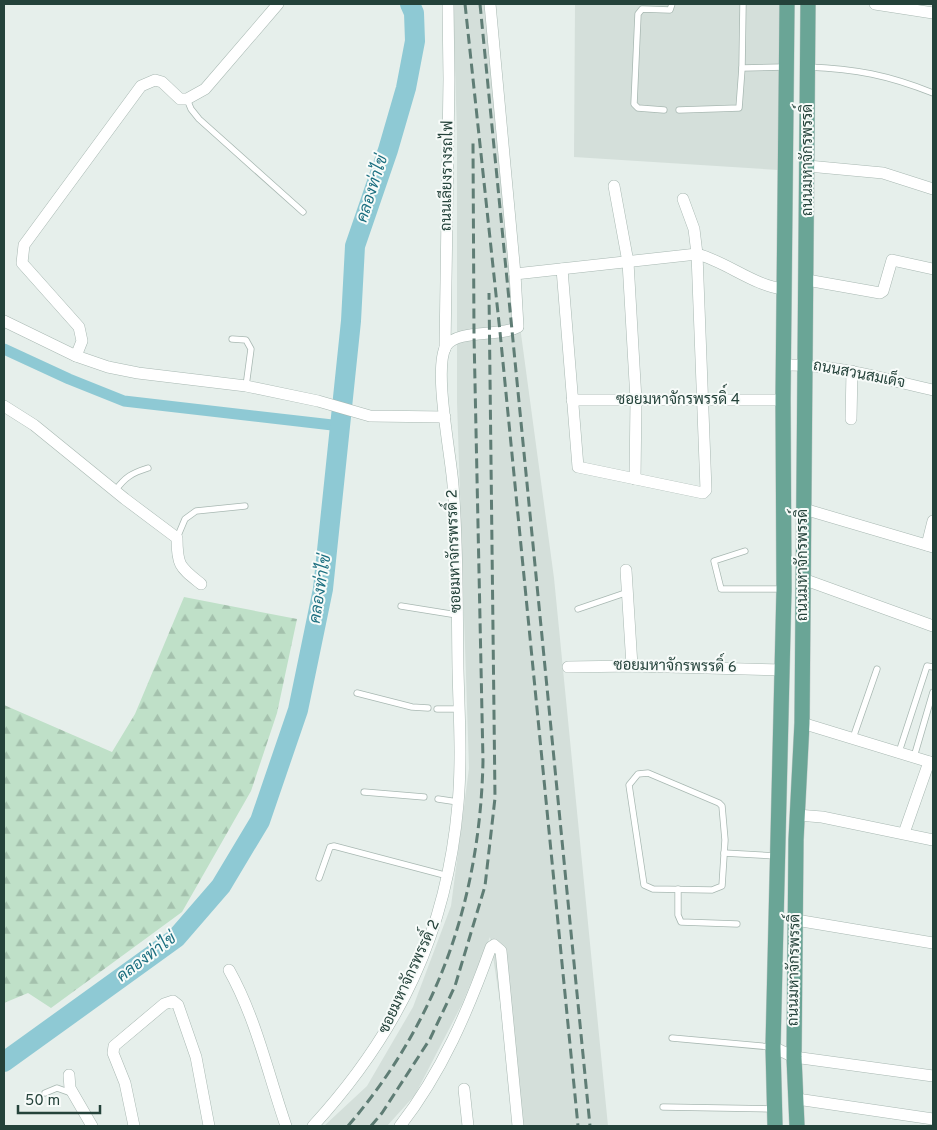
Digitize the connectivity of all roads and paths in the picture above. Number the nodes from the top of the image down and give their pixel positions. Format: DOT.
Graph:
graph roads {
  1 [pos="278,4"];
  2 [pos="448,4"];
  3 [pos="490,4"];
  4 [pos="672,4"];
  5 [pos="743,4"];
  6 [pos="787,4"];
  7 [pos="808,4"];
  8 [pos="875,4"];
  9 [pos="933,13"];
  10 [pos="786,67"];
  11 [pos="808,67"];
  12 [pos="742,68"];
  13 [pos="933,93"];
  14 [pos="187,99"];
  15 [pos="664,110"];
  16 [pos="679,110"];
  17 [pos="808,166"];
  18 [pos="614,186"];
  19 [pos="933,189"];
  20 [pos="683,199"];
  21 [pos="303,212"];
  22 [pos="697,254"];
  23 [pos="628,262"];
  24 [pos="933,269"];
  25 [pos="562,270"];
  26 [pos="515,274"];
  27 [pos="806,280"];
  28 [pos="784,289"];
  29 [pos="4,321"];
  30 [pos="232,339"];
  31 [pos="445,348"];
  32 [pos="76,356"];
  33 [pos="784,365"];
  34 [pos="805,365"];
  35 [pos="852,371"];
  36 [pos="246,386"];
  37 [pos="933,390"];
  38 [pos="572,400"];
  39 [pos="636,400"];
  40 [pos="783,400"];
  41 [pos="703,401"];
  42 [pos="4,406"];
  43 [pos="445,417"];
  44 [pos="851,419"];
  45 [pos="148,468"];
  46 [pos="635,479"];
  47 [pos="115,491"];
  48 [pos="245,506"];
  49 [pos="804,509"];
  50 [pos="933,520"];
  51 [pos="178,538"];
  52 [pos="930,546"];
  53 [pos="745,551"];
  54 [pos="626,570"];
  55 [pos="803,580"];
  56 [pos="201,584"];
  57 [pos="784,588"];
  58 [pos="628,592"];
  59 [pos="401,606"];
  60 [pos="578,609"];
  61 [pos="458,615"];
  62 [pos="933,626"];
  63 [pos="632,666"];
  64 [pos="568,667"];
  65 [pos="933,667"];
  66 [pos="877,669"];
  67 [pos="782,670"];
  68 [pos="933,692"];
  69 [pos="356,694"];
  70 [pos="428,708"];
  71 [pos="437,709"];
  72 [pos="459,709"];
  73 [pos="802,723"];
  74 [pos="853,738"];
  75 [pos="899,752"];
  76 [pos="914,757"];
  77 [pos="931,763"];
  78 [pos="364,792"];
  79 [pos="424,798"];
  80 [pos="438,799"];
  81 [pos="458,802"];
  82 [pos="798,815"];
  83 [pos="904,833"];
  84 [pos="933,840"];
  85 [pos="724,853"];
  86 [pos="778,856"];
  87 [pos="448,876"];
  88 [pos="320,878"];
  89 [pos="678,889"];
  90 [pos="796,920"];
  91 [pos="737,924"];
  92 [pos="933,943"];
  93 [pos="229,970"];
  94 [pos="672,1038"];
  95 [pos="773,1047"];
  96 [pos="794,1057"];
  97 [pos="69,1075"];
  98 [pos="933,1076"];
  99 [pos="464,1089"];
  100 [pos="45,1094"];
  101 [pos="73,1094"];
  102 [pos="797,1099"];
  103 [pos="663,1107"];
  104 [pos="774,1109"];
  105 [pos="933,1119"];
  106 [pos="92,1126"];
  107 [pos="134,1126"];
  108 [pos="208,1126"];
  109 [pos="286,1126"];
  110 [pos="313,1126"];
  111 [pos="400,1126"];
  112 [pos="468,1126"];
  113 [pos="518,1126"];
  114 [pos="775,1126"];
  115 [pos="797,1126"];
  1 -- 14 [label="street"];
  2 -- 31 [label="street, ถนนเลียงรางรถไฟ"];
  3 -- 26 [label="street"];
  4 -- 15 [label="lane"];
  5 -- 12 [label="lane"];
  6 -- 10 [label="main road, ถนนมหาจักรพรรดิ์"];
  7 -- 11 [label="main road, ถนนมหาจักรพรรดิ์"];
  8 -- 9 [label="street"];
  10 -- 12 [label="lane"];
  10 -- 28 [label="main road, ถนนมหาจักรพรรดิ์"];
  11 -- 13 [label="lane"];
  11 -- 17 [label="main road, ถนนมหาจักรพรรดิ์"];
  12 -- 16 [label="lane"];
  14 -- 21 [label="lane"];
  14 -- 32 [label="street"];
  17 -- 19 [label="street"];
  17 -- 27 [label="main road, ถนนมหาจักรพรรดิ์"];
  18 -- 23 [label="street"];
  20 -- 22 [label="street"];
  22 -- 23 [label="street"];
  22 -- 28 [label="street"];
  22 -- 41 [label="street"];
  23 -- 25 [label="street"];
  23 -- 39 [label="street"];
  24 -- 27 [label="street"];
  25 -- 26 [label="street"];
  25 -- 38 [label="street"];
  26 -- 31 [label="street"];
  27 -- 34 [label="main road, ถนนมหาจักรพรรดิ์"];
  28 -- 33 [label="main road, ถนนมหาจักรพรรดิ์"];
  29 -- 32 [label="street"];
  30 -- 36 [label="lane"];
  31 -- 43 [label="street, ซอยมหาจักรพรรดิ์ 2"];
  32 -- 36 [label="street"];
  33 -- 34 [label="street, ถนนสวนสมเด็จ"];
  33 -- 40 [label="main road, ถนนมหาจักรพรรดิ์"];
  34 -- 35 [label="street, ถนนสวนสมเด็จ"];
  34 -- 49 [label="main road, ถนนมหาจักรพรรดิ์"];
  35 -- 37 [label="street, ถนนสวนสมเด็จ"];
  35 -- 44 [label="street"];
  36 -- 43 [label="street"];
  38 -- 39 [label="street, ซอยมหาจักรพรรดิ์ 4"];
  38 -- 46 [label="street"];
  39 -- 41 [label="street, ซอยมหาจักรพรรดิ์ 4"];
  39 -- 46 [label="street"];
  40 -- 41 [label="street, ซอยมหาจักรพรรดิ์ 4"];
  40 -- 57 [label="main road, ถนนมหาจักรพรรดิ์"];
  41 -- 46 [label="street"];
  42 -- 47 [label="street"];
  43 -- 61 [label="street, ซอยมหาจักรพรรดิ์ 2"];
  45 -- 47 [label="lane"];
  47 -- 51 [label="street"];
  48 -- 51 [label="lane"];
  49 -- 52 [label="street"];
  49 -- 55 [label="main road, ถนนมหาจักรพรรดิ์"];
  50 -- 52 [label="street"];
  51 -- 56 [label="street"];
  53 -- 57 [label="lane"];
  54 -- 58 [label="street"];
  55 -- 62 [label="street"];
  55 -- 73 [label="main road, ถนนมหาจักรพรรดิ์"];
  57 -- 67 [label="main road, ถนนมหาจักรพรรดิ์"];
  58 -- 60 [label="lane"];
  58 -- 63 [label="street"];
  59 -- 61 [label="lane"];
  61 -- 72 [label="street, ซอยมหาจักรพรรดิ์ 2"];
  63 -- 64 [label="street, ซอยมหาจักรพรรดิ์ 6"];
  63 -- 67 [label="street, ซอยมหาจักรพรรดิ์ 6"];
  65 -- 75 [label="lane"];
  66 -- 74 [label="lane"];
  67 -- 86 [label="main road, ถนนมหาจักรพรรดิ์"];
  68 -- 76 [label="lane"];
  69 -- 70 [label="lane"];
  71 -- 72 [label="lane"];
  72 -- 81 [label="street, ซอยมหาจักรพรรดิ์ 2"];
  73 -- 74 [label="street"];
  73 -- 82 [label="main road, ถนนมหาจักรพรรดิ์"];
  74 -- 75 [label="street"];
  75 -- 76 [label="street"];
  76 -- 77 [label="street"];
  77 -- 83 [label="street"];
  78 -- 79 [label="lane"];
  80 -- 81 [label="lane"];
  81 -- 87 [label="street, ซอยมหาจักรพรรดิ์ 2"];
  82 -- 83 [label="street"];
  82 -- 90 [label="main road, ถนนมหาจักรพรรดิ์"];
  83 -- 84 [label="street"];
  85 -- 86 [label="lane"];
  85 -- 89 [label="lane"];
  85 -- 89 [label="lane"];
  86 -- 95 [label="main road, ถนนมหาจักรพรรดิ์"];
  87 -- 88 [label="lane"];
  87 -- 110 [label="street, ซอยมหาจักรพรรดิ์ 2"];
  89 -- 91 [label="lane"];
  90 -- 92 [label="street"];
  90 -- 96 [label="main road, ถนนมหาจักรพรรดิ์"];
  93 -- 109 [label="street"];
  94 -- 95 [label="lane"];
  95 -- 96 [label="street"];
  95 -- 104 [label="main road, ถนนมหาจักรพรรดิ์"];
  96 -- 98 [label="street"];
  96 -- 102 [label="main road, ถนนมหาจักรพรรดิ์"];
  97 -- 101 [label="street"];
  99 -- 112 [label="street"];
  100 -- 101 [label="lane"];
  101 -- 106 [label="street"];
  102 -- 105 [label="street"];
  102 -- 115 [label="main road, ถนนมหาจักรพรรดิ์"];
  103 -- 104 [label="lane"];
  104 -- 114 [label="main road, ถนนมหาจักรพรรดิ์"];
  107 -- 108 [label="street"];
  111 -- 113 [label="street"];
}
